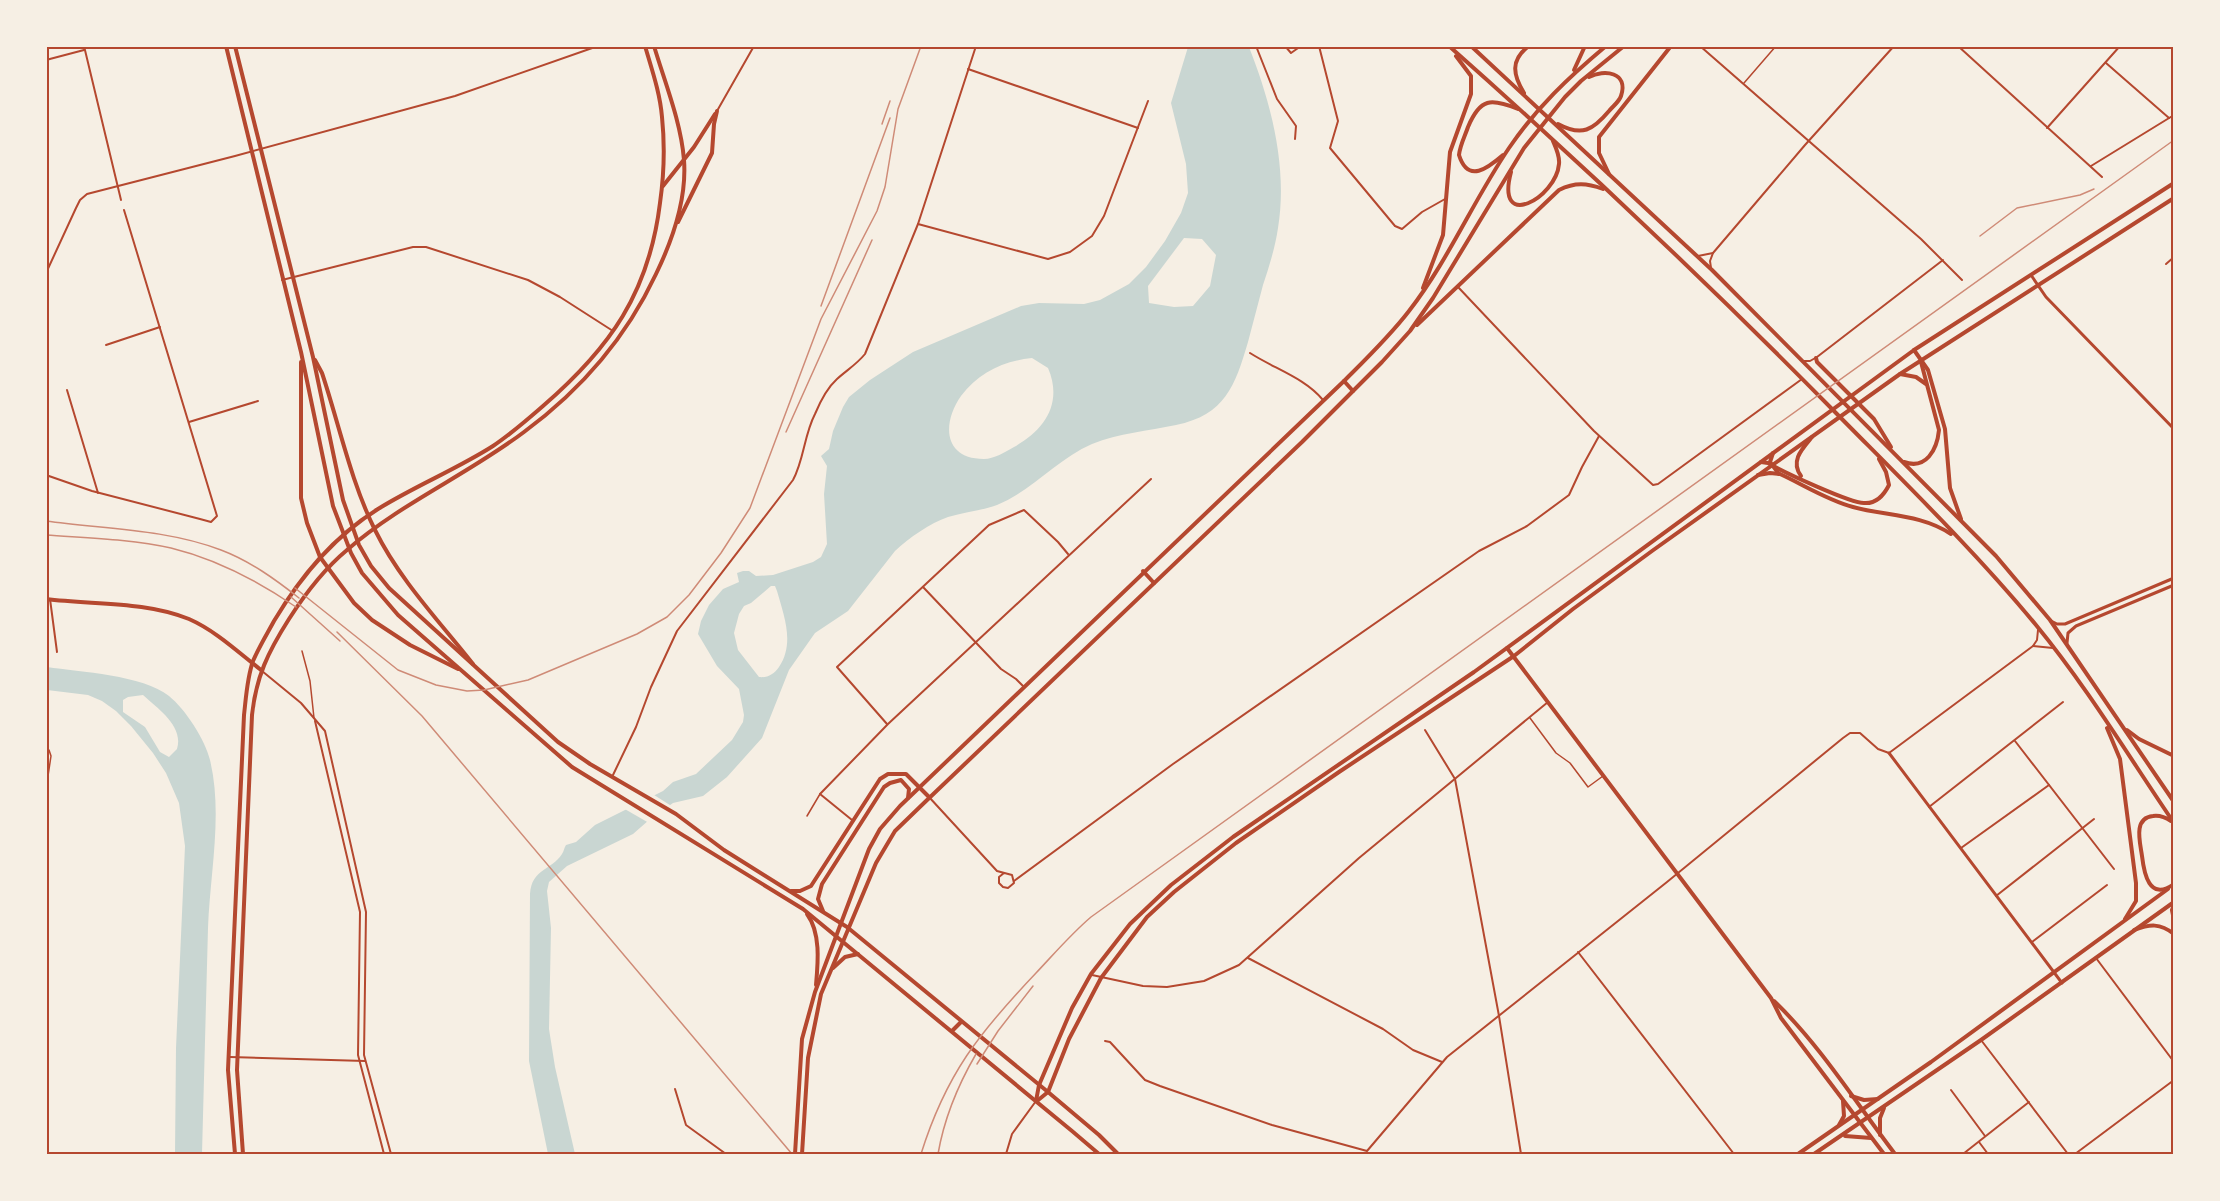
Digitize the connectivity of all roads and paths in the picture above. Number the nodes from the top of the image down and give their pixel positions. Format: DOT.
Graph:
graph roads {
  1 [pos="226,46"];
  2 [pos="235,46"];
  3 [pos="598,46"];
  4 [pos="645,46"];
  5 [pos="654,46"];
  6 [pos="753,46"];
  7 [pos="976,46"];
  8 [pos="1256,46"];
  9 [pos="1285,46"];
  10 [pos="1301,46"];
  11 [pos="1319,46"];
  12 [pos="1448,46"];
  13 [pos="1471,46"];
  14 [pos="1478,46"];
  15 [pos="1503,46"];
  16 [pos="1529,46"];
  17 [pos="1585,46"];
  18 [pos="1606,46"];
  19 [pos="1624,46"];
  20 [pos="1671,46"];
  21 [pos="1700,46"];
  22 [pos="1776,46"];
  23 [pos="1894,46"];
  24 [pos="1958,46"];
  25 [pos="2120,46"];
  26 [pos="85,48"];
  27 [pos="46,60"];
  28 [pos="2106,63"];
  29 [pos="968,69"];
  30 [pos="1572,74"];
  31 [pos="1581,81"];
  32 [pos="1743,83"];
  33 [pos="1528,98"];
  34 [pos="1148,101"];
  35 [pos="1520,110"];
  36 [pos="717,111"];
  37 [pos="2174,115"];
  38 [pos="2169,118"];
  39 [pos="1552,121"];
  40 [pos="1138,128"];
  41 [pos="2047,128"];
  42 [pos="1550,137"];
  43 [pos="1294,139"];
  44 [pos="1810,140"];
  45 [pos="260,148"];
  46 [pos="1508,150"];
  47 [pos="252,151"];
  48 [pos="684,160"];
  49 [pos="1513,165"];
  50 [pos="2091,166"];
  51 [pos="2102,177"];
  52 [pos="1610,178"];
  53 [pos="2174,183"];
  54 [pos="117,186"];
  55 [pos="662,186"];
  56 [pos="1606,190"];
  57 [pos="2174,198"];
  58 [pos="1445,199"];
  59 [pos="122,200"];
  60 [pos="124,210"];
  61 [pos="918,224"];
  62 [pos="675,228"];
  63 [pos="1713,253"];
  64 [pos="1698,256"];
  65 [pos="2174,257"];
  66 [pos="1943,260"];
  67 [pos="2166,264"];
  68 [pos="1712,270"];
  69 [pos="46,273"];
  70 [pos="2031,274"];
  71 [pos="292,277"];
  72 [pos="643,278"];
  73 [pos="282,280"];
  74 [pos="1962,280"];
  75 [pos="652,282"];
  76 [pos="1456,285"];
  77 [pos="2039,286"];
  78 [pos="1417,299"];
  79 [pos="160,327"];
  80 [pos="613,331"];
  81 [pos="1410,331"];
  82 [pos="621,337"];
  83 [pos="106,345"];
  84 [pos="1914,350"];
  85 [pos="301,352"];
  86 [pos="1250,353"];
  87 [pos="313,357"];
  88 [pos="1816,358"];
  89 [pos="1803,361"];
  90 [pos="1921,361"];
  91 [pos="1900,374"];
  92 [pos="1802,379"];
  93 [pos="1344,381"];
  94 [pos="1926,384"];
  95 [pos="67,390"];
  96 [pos="1353,391"];
  97 [pos="1323,400"];
  98 [pos="258,401"];
  99 [pos="189,422"];
  100 [pos="2174,429"];
  101 [pos="1599,436"];
  102 [pos="1812,437"];
  103 [pos="1773,453"];
  104 [pos="1876,453"];
  105 [pos="1894,453"];
  106 [pos="470,459"];
  107 [pos="1900,460"];
  108 [pos="1761,462"];
  109 [pos="1772,465"];
  110 [pos="474,466"];
  111 [pos="1779,474"];
  112 [pos="46,475"];
  113 [pos="1758,475"];
  114 [pos="1151,479"];
  115 [pos="1803,479"];
  116 [pos="98,493"];
  117 [pos="368,515"];
  118 [pos="1962,522"];
  119 [pos="374,528"];
  120 [pos="1959,540"];
  121 [pos="1068,554"];
  122 [pos="320,556"];
  123 [pos="328,568"];
  124 [pos="1143,571"];
  125 [pos="2174,578"];
  126 [pos="1154,583"];
  127 [pos="2174,585"];
  128 [pos="923,587"];
  129 [pos="48,599"];
  130 [pos="2050,620"];
  131 [pos="2037,627"];
  132 [pos="974,642"];
  133 [pos="2067,645"];
  134 [pos="2033,646"];
  135 [pos="1507,648"];
  136 [pos="2054,648"];
  137 [pos="302,651"];
  138 [pos="57,652"];
  139 [pos="1514,656"];
  140 [pos="252,664"];
  141 [pos="261,670"];
  142 [pos="464,672"];
  143 [pos="481,673"];
  144 [pos="1024,687"];
  145 [pos="1548,702"];
  146 [pos="2063,702"];
  147 [pos="2102,717"];
  148 [pos="314,718"];
  149 [pos="1530,718"];
  150 [pos="888,724"];
  151 [pos="2124,728"];
  152 [pos="1425,730"];
  153 [pos="2015,740"];
  154 [pos="48,750"];
  155 [pos="1889,753"];
  156 [pos="2174,756"];
  157 [pos="612,776"];
  158 [pos="1603,776"];
  159 [pos="48,777"];
  160 [pos="1455,779"];
  161 [pos="2049,785"];
  162 [pos="46,786"];
  163 [pos="920,787"];
  164 [pos="2174,791"];
  165 [pos="820,794"];
  166 [pos="930,797"];
  167 [pos="907,798"];
  168 [pos="2174,801"];
  169 [pos="1929,807"];
  170 [pos="807,816"];
  171 [pos="2094,819"];
  172 [pos="852,821"];
  173 [pos="2174,823"];
  174 [pos="2082,828"];
  175 [pos="1960,849"];
  176 [pos="2114,869"];
  177 [pos="997,871"];
  178 [pos="1004,873"];
  179 [pos="1677,874"];
  180 [pos="1012,875"];
  181 [pos="1019,877"];
  182 [pos="999,878"];
  183 [pos="1014,881"];
  184 [pos="2174,884"];
  185 [pos="2107,885"];
  186 [pos="2168,889"];
  187 [pos="791,891"];
  188 [pos="1996,896"];
  189 [pos="2174,903"];
  190 [pos="803,909"];
  191 [pos="823,912"];
  192 [pos="2125,919"];
  193 [pos="2174,920"];
  194 [pos="841,923"];
  195 [pos="847,927"];
  196 [pos="2134,930"];
  197 [pos="2174,934"];
  198 [pos="837,935"];
  199 [pos="842,940"];
  200 [pos="2032,942"];
  201 [pos="1578,951"];
  202 [pos="858,954"];
  203 [pos="1248,958"];
  204 [pos="2096,958"];
  205 [pos="830,971"];
  206 [pos="2054,972"];
  207 [pos="1091,974"];
  208 [pos="1101,978"];
  209 [pos="2062,983"];
  210 [pos="815,992"];
  211 [pos="1771,998"];
  212 [pos="1499,1016"];
  213 [pos="961,1022"];
  214 [pos="952,1031"];
  215 [pos="1982,1040"];
  216 [pos="1105,1041"];
  217 [pos="229,1057"];
  218 [pos="238,1057"];
  219 [pos="359,1061"];
  220 [pos="365,1061"];
  221 [pos="1442,1062"];
  222 [pos="2174,1062"];
  223 [pos="2174,1080"];
  224 [pos="1039,1085"];
  225 [pos="675,1089"];
  226 [pos="1951,1090"];
  227 [pos="1048,1092"];
  228 [pos="1851,1096"];
  229 [pos="1879,1099"];
  230 [pos="1843,1100"];
  231 [pos="1036,1101"];
  232 [pos="2029,1102"];
  233 [pos="1885,1107"];
  234 [pos="1862,1111"];
  235 [pos="1855,1116"];
  236 [pos="1868,1119"];
  237 [pos="1861,1124"];
  238 [pos="1838,1127"];
  239 [pos="1843,1136"];
  240 [pos="1880,1136"];
  241 [pos="1986,1137"];
  242 [pos="1871,1138"];
  243 [pos="1979,1142"];
  244 [pos="235,1155"];
  245 [pos="243,1155"];
  246 [pos="384,1155"];
  247 [pos="391,1155"];
  248 [pos="726,1155"];
  249 [pos="795,1155"];
  250 [pos="802,1155"];
  251 [pos="1005,1155"];
  252 [pos="1099,1155"];
  253 [pos="1118,1155"];
  254 [pos="1521,1155"];
  255 [pos="1734,1155"];
  256 [pos="1798,1155"];
  257 [pos="1815,1155"];
  258 [pos="1884,1155"];
  259 [pos="1894,1155"];
  260 [pos="1963,1155"];
  261 [pos="1988,1155"];
  262 [pos="2068,1155"];
  263 [pos="2075,1155"];
  1 -- 47 [label="main road"];
  2 -- 45 [label="main road"];
  3 -- 45 [label="street"];
  4 -- 55 [label="main road"];
  5 -- 48 [label="main road"];
  6 -- 36 [label="street"];
  7 -- 29 [label="street"];
  8 -- 43 [label="street"];
  9 -- 10 [label="street"];
  11 -- 58 [label="street"];
  12 -- 35 [label="main road"];
  12 -- 58 [label="main road"];
  13 -- 33 [label="main road"];
  14 -- 15 [label="main road"];
  16 -- 33 [label="main road"];
  17 -- 30 [label="main road"];
  18 -- 30 [label="main road"];
  19 -- 31 [label="main road"];
  20 -- 52 [label="main road"];
  21 -- 32 [label="street"];
  22 -- 32 [label="lane"];
  23 -- 44 [label="street"];
  24 -- 41 [label="street"];
  25 -- 28 [label="street"];
  26 -- 27 [label="street"];
  26 -- 54 [label="street"];
  28 -- 38 [label="street"];
  28 -- 41 [label="street"];
  29 -- 40 [label="street"];
  29 -- 61 [label="street"];
  30 -- 46 [label="main road"];
  31 -- 39 [label="main road"];
  31 -- 49 [label="main road"];
  32 -- 44 [label="street"];
  33 -- 39 [label="main road"];
  34 -- 40 [label="street"];
  35 -- 42 [label="main road"];
  35 -- 46 [label="main road"];
  36 -- 48 [label="main road"];
  36 -- 62 [label="main road"];
  37 -- 38 [label="street"];
  38 -- 50 [label="street"];
  39 -- 52 [label="main road"];
  40 -- 61 [label="street"];
  41 -- 50 [label="street"];
  42 -- 49 [label="main road"];
  42 -- 56 [label="main road"];
  44 -- 63 [label="street"];
  44 -- 66 [label="street"];
  45 -- 47 [label="street"];
  45 -- 71 [label="main road"];
  46 -- 78 [label="main road"];
  47 -- 54 [label="street"];
  47 -- 73 [label="main road"];
  48 -- 55 [label="main road"];
  48 -- 62 [label="main road"];
  49 -- 81 [label="main road"];
  50 -- 51 [label="street"];
  52 -- 64 [label="main road"];
  53 -- 70 [label="main road"];
  54 -- 59 [label="street"];
  54 -- 69 [label="street"];
  55 -- 72 [label="main road"];
  56 -- 76 [label="main road"];
  56 -- 92 [label="main road"];
  57 -- 77 [label="main road"];
  58 -- 78 [label="main road"];
  60 -- 79 [label="street"];
  61 -- 157 [label="street"];
  62 -- 75 [label="main road"];
  63 -- 64 [label="street"];
  63 -- 68 [label="street"];
  64 -- 68 [label="main road"];
  65 -- 67 [label="street"];
  66 -- 74 [label="street"];
  66 -- 88 [label="street"];
  68 -- 89 [label="main road"];
  70 -- 77 [label="street"];
  70 -- 84 [label="main road"];
  71 -- 73 [label="street"];
  71 -- 80 [label="street"];
  71 -- 87 [label="main road"];
  72 -- 75 [label="main road"];
  72 -- 80 [label="main road"];
  73 -- 85 [label="main road"];
  75 -- 82 [label="main road"];
  76 -- 81 [label="main road"];
  76 -- 101 [label="street"];
  77 -- 90 [label="main road"];
  77 -- 100 [label="street"];
  78 -- 93 [label="main road"];
  79 -- 83 [label="street"];
  79 -- 99 [label="street"];
  80 -- 82 [label="main road"];
  80 -- 106 [label="main road"];
  81 -- 96 [label="main road"];
  82 -- 110 [label="main road"];
  84 -- 90 [label="main road"];
  84 -- 103 [label="main road"];
  85 -- 122 [label="main road"];
  85 -- 142 [label="main road"];
  86 -- 97 [label="street"];
  87 -- 117 [label="main road"];
  87 -- 143 [label="main road"];
  88 -- 89 [label="street"];
  88 -- 105 [label="main road"];
  89 -- 105 [label="main road"];
  90 -- 91 [label="main road"];
  90 -- 94 [label="main road"];
  90 -- 118 [label="main road"];
  91 -- 94 [label="main road"];
  91 -- 102 [label="main road"];
  92 -- 101 [label="street"];
  92 -- 104 [label="main road"];
  93 -- 96 [label="main road"];
  93 -- 97 [label="main road"];
  94 -- 107 [label="main road"];
  95 -- 116 [label="street"];
  96 -- 126 [label="main road"];
  97 -- 124 [label="main road"];
  98 -- 99 [label="street"];
  99 -- 116 [label="street"];
  101 -- 181 [label="street"];
  102 -- 109 [label="main road"];
  102 -- 115 [label="main road"];
  103 -- 108 [label="main road"];
  103 -- 109 [label="main road"];
  104 -- 115 [label="main road"];
  104 -- 120 [label="main road"];
  105 -- 107 [label="main road"];
  106 -- 110 [label="main road"];
  106 -- 117 [label="main road"];
  107 -- 118 [label="main road"];
  108 -- 109 [label="main road"];
  108 -- 135 [label="main road"];
  109 -- 111 [label="main road"];
  109 -- 113 [label="main road"];
  109 -- 115 [label="main road"];
  110 -- 119 [label="main road"];
  111 -- 113 [label="main road"];
  111 -- 120 [label="main road"];
  112 -- 116 [label="street"];
  113 -- 139 [label="main road"];
  114 -- 121 [label="street"];
  117 -- 119 [label="main road"];
  117 -- 122 [label="main road"];
  118 -- 130 [label="main road"];
  119 -- 123 [label="main road"];
  119 -- 143 [label="main road"];
  120 -- 131 [label="main road"];
  121 -- 128 [label="street"];
  121 -- 132 [label="street"];
  122 -- 123 [label="main road"];
  122 -- 140 [label="main road"];
  123 -- 141 [label="main road"];
  123 -- 142 [label="main road"];
  124 -- 126 [label="main road"];
  124 -- 144 [label="main road"];
  125 -- 130 [label="street"];
  126 -- 166 [label="main road"];
  127 -- 133 [label="street"];
  128 -- 132 [label="street"];
  128 -- 150 [label="street"];
  129 -- 138 [label="street"];
  129 -- 140 [label="main road"];
  130 -- 133 [label="main road"];
  131 -- 134 [label="street"];
  131 -- 136 [label="main road"];
  132 -- 144 [label="street"];
  132 -- 150 [label="street"];
  133 -- 151 [label="main road"];
  134 -- 136 [label="street"];
  134 -- 155 [label="street"];
  135 -- 139 [label="main road"];
  135 -- 207 [label="main road"];
  136 -- 147 [label="main road"];
  137 -- 148 [label="lane"];
  139 -- 145 [label="main road"];
  139 -- 208 [label="main road"];
  140 -- 141 [label="main road"];
  140 -- 217 [label="main road"];
  141 -- 148 [label="street"];
  141 -- 218 [label="main road"];
  142 -- 190 [label="main road"];
  143 -- 157 [label="main road"];
  144 -- 163 [label="main road"];
  145 -- 149 [label="street"];
  145 -- 158 [label="main road"];
  146 -- 153 [label="street"];
  147 -- 173 [label="main road"];
  147 -- 192 [label="main road"];
  148 -- 219 [label="street"];
  148 -- 220 [label="street"];
  149 -- 158 [label="lane"];
  149 -- 160 [label="street"];
  150 -- 165 [label="street"];
  151 -- 156 [label="main road"];
  151 -- 168 [label="main road"];
  152 -- 160 [label="street"];
  153 -- 161 [label="street"];
  153 -- 169 [label="street"];
  154 -- 159 [label="lane"];
  155 -- 169 [label="street"];
  155 -- 179 [label="street"];
  157 -- 187 [label="main road"];
  158 -- 179 [label="main road"];
  159 -- 162 [label="street"];
  160 -- 203 [label="street"];
  160 -- 212 [label="street"];
  161 -- 174 [label="street"];
  161 -- 175 [label="street"];
  163 -- 166 [label="main road"];
  163 -- 167 [label="main road"];
  163 -- 172 [label="main road"];
  164 -- 168 [label="main road"];
  165 -- 170 [label="lane"];
  165 -- 172 [label="street"];
  166 -- 177 [label="street"];
  166 -- 195 [label="main road"];
  167 -- 191 [label="main road"];
  167 -- 194 [label="main road"];
  169 -- 175 [label="street"];
  171 -- 174 [label="street"];
  172 -- 187 [label="main road"];
  173 -- 186 [label="main road"];
  174 -- 176 [label="street"];
  174 -- 188 [label="street"];
  175 -- 188 [label="street"];
  177 -- 178 [label="street"];
  177 -- 182 [label="street"];
  178 -- 180 [label="street"];
  178 -- 182 [label="street"];
  179 -- 201 [label="street"];
  179 -- 211 [label="main road"];
  180 -- 181 [label="street"];
  180 -- 183 [label="street"];
  181 -- 183 [label="street"];
  182 -- 183 [label="street"];
  184 -- 186 [label="main road"];
  185 -- 200 [label="street"];
  186 -- 192 [label="main road"];
  187 -- 191 [label="main road"];
  188 -- 200 [label="street"];
  189 -- 193 [label="main road"];
  189 -- 196 [label="main road"];
  190 -- 198 [label="main road"];
  190 -- 210 [label="main road"];
  191 -- 194 [label="main road"];
  192 -- 206 [label="main road"];
  194 -- 195 [label="main road"];
  194 -- 198 [label="main road"];
  195 -- 199 [label="main road"];
  195 -- 213 [label="main road"];
  196 -- 197 [label="main road"];
  196 -- 204 [label="main road"];
  198 -- 199 [label="main road"];
  198 -- 210 [label="main road"];
  199 -- 202 [label="main road"];
  199 -- 205 [label="main road"];
  200 -- 206 [label="street"];
  201 -- 212 [label="street"];
  201 -- 255 [label="street"];
  202 -- 205 [label="main road"];
  202 -- 214 [label="main road"];
  203 -- 208 [label="street"];
  203 -- 221 [label="street"];
  204 -- 209 [label="main road"];
  204 -- 222 [label="street"];
  205 -- 250 [label="main road"];
  206 -- 209 [label="street"];
  206 -- 229 [label="main road"];
  207 -- 208 [label="street"];
  207 -- 224 [label="main road"];
  208 -- 227 [label="main road"];
  209 -- 215 [label="main road"];
  210 -- 249 [label="main road"];
  211 -- 228 [label="main road"];
  211 -- 230 [label="main road"];
  212 -- 221 [label="street"];
  212 -- 254 [label="street"];
  213 -- 214 [label="main road"];
  213 -- 224 [label="main road"];
  214 -- 231 [label="main road"];
  215 -- 232 [label="street"];
  215 -- 233 [label="main road"];
  216 -- 221 [label="street"];
  217 -- 218 [label="street"];
  217 -- 244 [label="main road"];
  218 -- 219 [label="street"];
  218 -- 245 [label="main road"];
  219 -- 220 [label="street"];
  219 -- 246 [label="street"];
  220 -- 247 [label="street"];
  223 -- 263 [label="street"];
  224 -- 227 [label="main road"];
  224 -- 231 [label="main road"];
  225 -- 248 [label="street"];
  226 -- 241 [label="street"];
  227 -- 231 [label="main road"];
  227 -- 253 [label="main road"];
  228 -- 229 [label="main road"];
  228 -- 234 [label="main road"];
  229 -- 234 [label="main road"];
  230 -- 235 [label="main road"];
  230 -- 238 [label="main road"];
  231 -- 251 [label="street"];
  231 -- 252 [label="main road"];
  232 -- 241 [label="street"];
  232 -- 262 [label="street"];
  233 -- 236 [label="main road"];
  233 -- 240 [label="main road"];
  234 -- 235 [label="main road"];
  234 -- 236 [label="main road"];
  235 -- 237 [label="main road"];
  235 -- 238 [label="main road"];
  236 -- 237 [label="main road"];
  236 -- 240 [label="main road"];
  237 -- 239 [label="main road"];
  237 -- 242 [label="main road"];
  238 -- 256 [label="main road"];
  239 -- 242 [label="main road"];
  239 -- 257 [label="main road"];
  240 -- 259 [label="main road"];
  241 -- 243 [label="street"];
  242 -- 258 [label="main road"];
  243 -- 260 [label="street"];
  243 -- 261 [label="street"];
}
